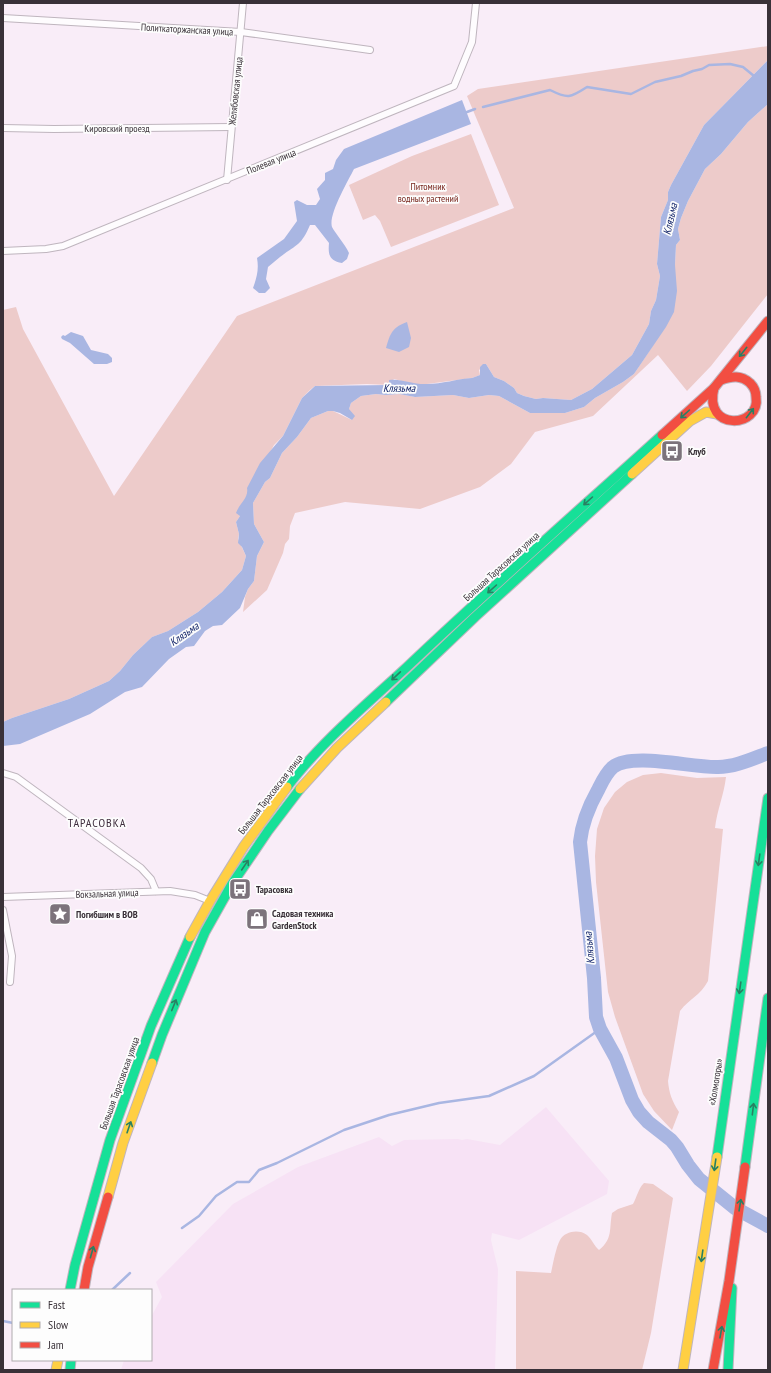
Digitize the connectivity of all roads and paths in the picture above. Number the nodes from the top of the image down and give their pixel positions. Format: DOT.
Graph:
graph roads {
  1 [pos="243,3"];
  2 [pos="476,3"];
  3 [pos="3,18"];
  4 [pos="241,32"];
  5 [pos="370,50"];
  6 [pos="231,127"];
  7 [pos="3,128"];
  8 [pos="227,180"];
  9 [pos="3,250"];
  10 [pos="768,321"];
  11 [pos="716,385"];
  12 [pos="717,414"];
  13 [pos="3,773"];
  14 [pos="768,798"];
  15 [pos="156,891"];
  16 [pos="3,897"];
  17 [pos="210,901"];
  18 [pos="3,910"];
  19 [pos="10,982"];
  20 [pos="768,998"];
  21 [pos="734,1246"];
  22 [pos="70,1289"];
  23 [pos="84,1289"];
  24 [pos="683,1370"];
  25 [pos="713,1370"];
  26 [pos="728,1370"];
  1 -- 4 [label="street, Желябовская улица"];
  2 -- 8 [label="street, Полевая улица"];
  3 -- 4 [label="street, Политкаторжанская улица"];
  4 -- 5 [label="street, Политкаторжанская улица"];
  4 -- 6 [label="street, Желябовская улица"];
  6 -- 7 [label="street, Кировский проезд"];
  6 -- 8 [label="street, Желябовская улица"];
  8 -- 9 [label="street, Полевая улица"];
  10 -- 11 [label="main road, Большая Тарасовская улица, one-way"];
  11 -- 12 [label="main road"];
  12 -- 11 [label="main road, one-way"];
  11 -- 17 [label="main road, Большая Тарасовская улица, one-way"];
  23 -- 12 [label="main road, Большая Тарасовская улица, one-way"];
  13 -- 15 [label="street"];
  14 -- 24 [label="main road, «Холмогоры», one-way"];
  15 -- 16 [label="street, Вокзальная улица"];
  15 -- 17 [label="street, Вокзальная улица"];
  17 -- 22 [label="main road, Большая Тарасовская улица"];
  18 -- 19 [label="street"];
  21 -- 20 [label="main road, one-way"];
  25 -- 21 [label="main road, one-way"];
  21 -- 26 [label="main road"];
}
